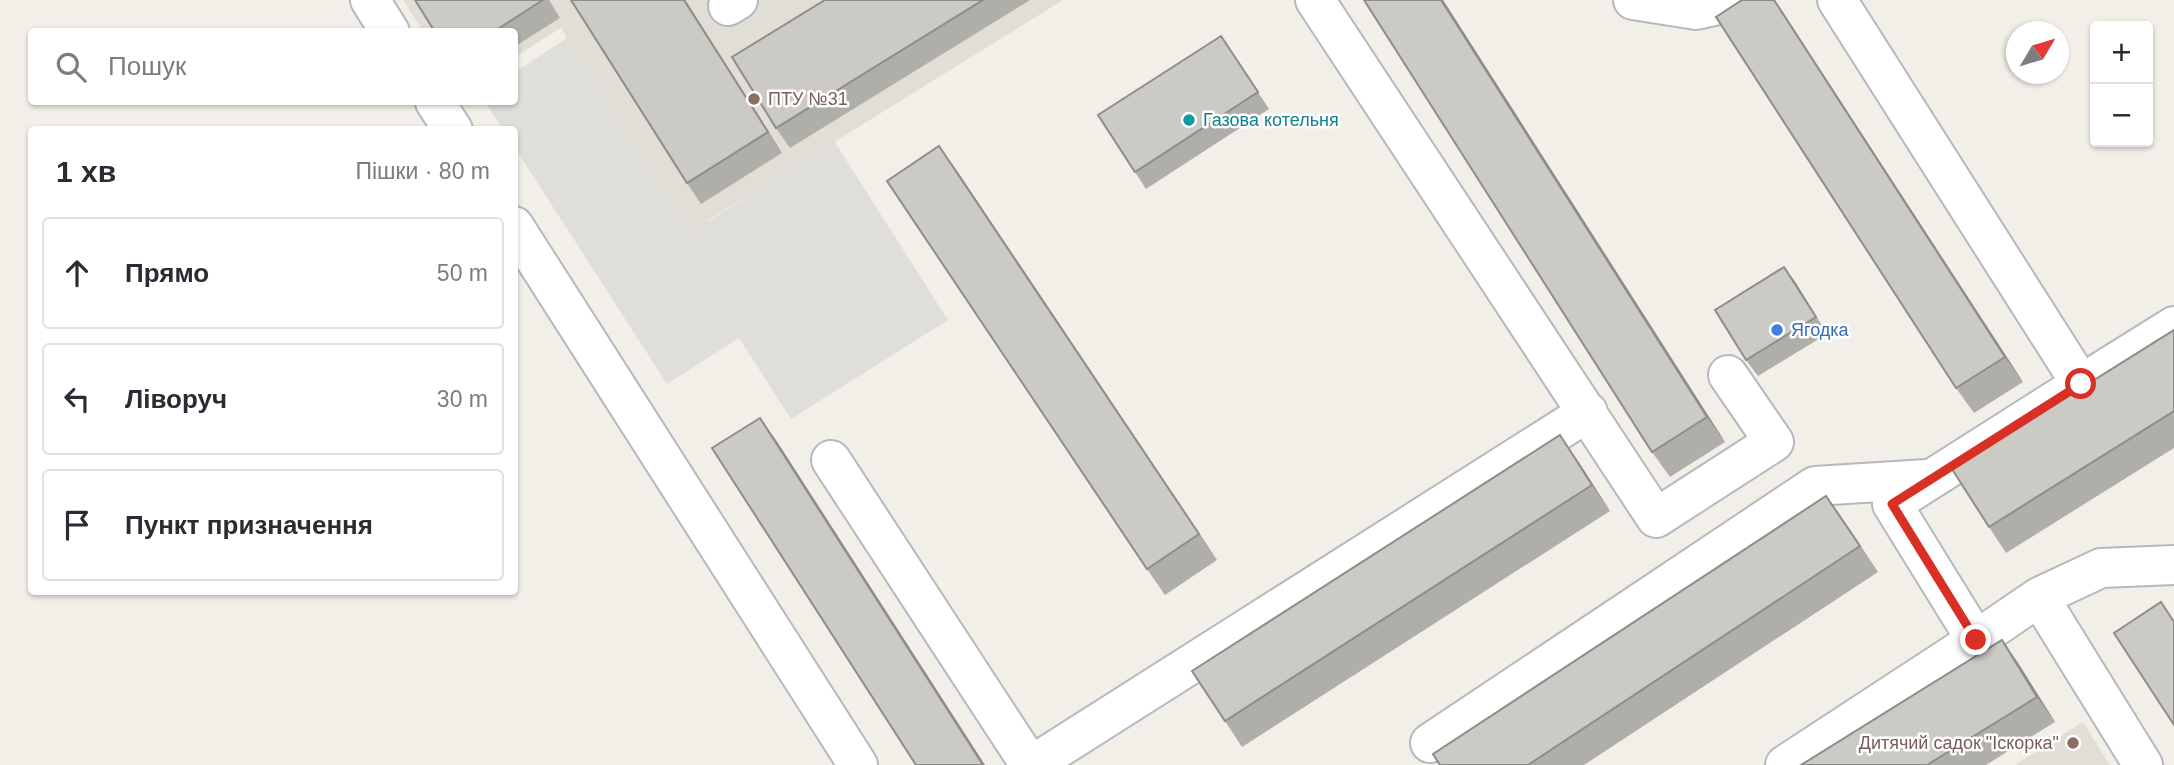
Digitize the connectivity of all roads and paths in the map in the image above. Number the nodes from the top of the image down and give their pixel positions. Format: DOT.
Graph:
graph roads {
  1 [pos="370,0"];
  2 [pos="1315,0"];
  3 [pos="1633,0"];
  4 [pos="1742,0"];
  5 [pos="1837,0"];
  6 [pos="388,28"];
  7 [pos="437,105"];
  8 [pos="450,126"];
  9 [pos="518,232"];
  10 [pos="2174,326"];
  11 [pos="1728,375"];
  12 [pos="2081,384"];
  13 [pos="1588,412"];
  14 [pos="831,460"];
  15 [pos="1932,479"];
  16 [pos="2174,565"];
  17 [pos="2039,597"];
  18 [pos="1976,640"];
  19 [pos="1430,743"];
  20 [pos="858,765"];
  21 [pos="1031,765"];
  22 [pos="1785,765"];
  23 [pos="2143,765"];
  1 -- 6 [label="street"];
  2 -- 13 [label="street"];
  3 -- 4 [label="street"];
  5 -- 12 [label="street"];
  7 -- 8 [label="street"];
  9 -- 20 [label="street"];
  10 -- 12 [label="street"];
  11 -- 13 [label="street"];
  12 -- 15 [label="street"];
  13 -- 21 [label="street"];
  14 -- 21 [label="street"];
  15 -- 18 [label="street"];
  15 -- 19 [label="street"];
  16 -- 17 [label="street"];
  17 -- 18 [label="street"];
  17 -- 23 [label="street"];
  18 -- 22 [label="street"];
}
